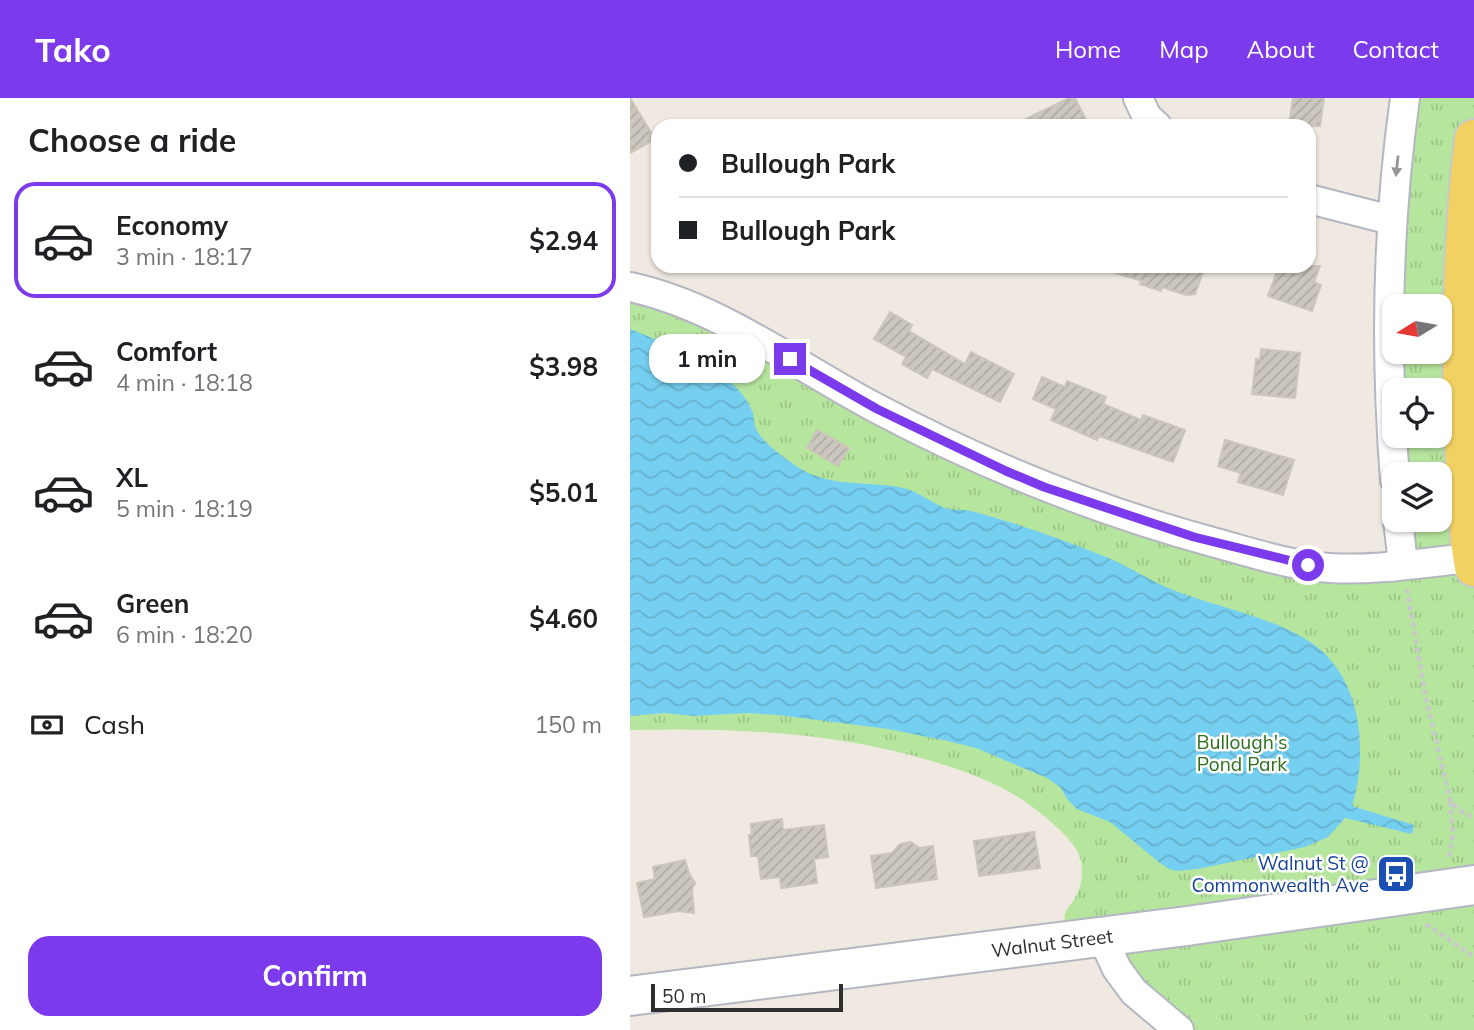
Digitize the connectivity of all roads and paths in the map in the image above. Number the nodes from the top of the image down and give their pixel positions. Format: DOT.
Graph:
graph roads {
  1 [pos="1138,98"];
  2 [pos="1405,98"];
  3 [pos="1149,119"];
  4 [pos="1474,139"];
  5 [pos="1316,201"];
  6 [pos="1391,220"];
  7 [pos="633,283"];
  8 [pos="1393,462"];
  9 [pos="1399,532"];
  10 [pos="1473,562"];
  11 [pos="1403,564"];
  12 [pos="1450,799"];
  13 [pos="1474,818"];
  14 [pos="1462,872"];
  15 [pos="1425,923"];
  16 [pos="1102,937"];
  17 [pos="1474,957"];
  18 [pos="630,996"];
  19 [pos="1179,1030"];
  1 -- 3 [label="street"];
  2 -- 6 [label="street, one-way"];
  4 -- 10 [label="main road"];
  5 -- 6 [label="street"];
  6 -- 8 [label="street"];
  7 -- 11 [label="street"];
  9 -- 11 [label="street"];
  10 -- 11 [label="street"];
  11 -- 12 [label="path"];
  12 -- 13 [label="path"];
  12 -- 14 [label="path"];
  14 -- 16 [label="main road, Walnut Street"];
  15 -- 17 [label="path"];
  16 -- 18 [label="main road, Walnut Street"];
  16 -- 19 [label="street"];
}
